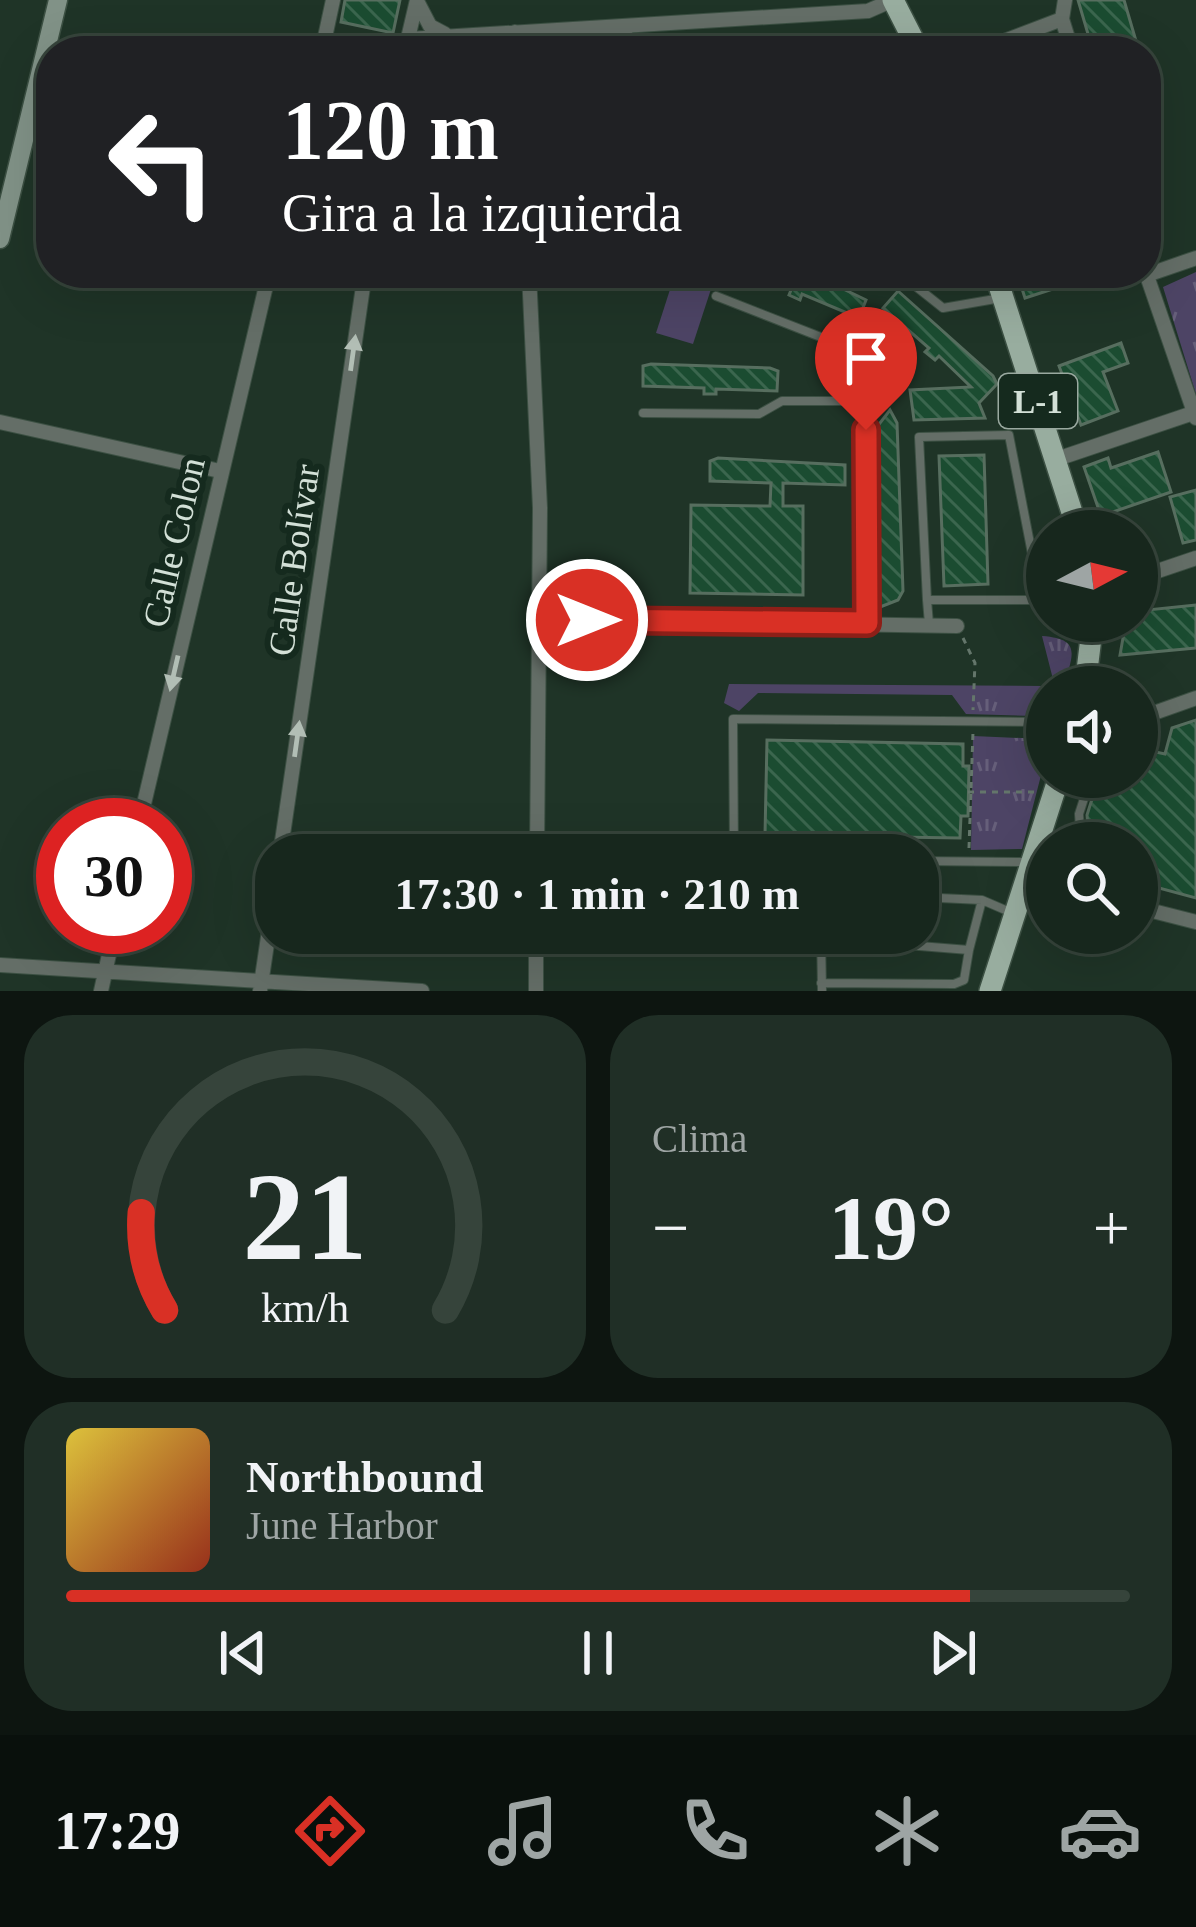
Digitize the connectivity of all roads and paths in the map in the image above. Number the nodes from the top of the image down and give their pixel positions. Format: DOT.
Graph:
graph roads {
  1 [pos="58,0"];
  2 [pos="333,0"];
  3 [pos="893,0"];
  4 [pos="1065,0"];
  5 [pos="417,1"];
  6 [pos="1062,19"];
  7 [pos="625,28"];
  8 [pos="515,32"];
  9 [pos="446,34"];
  10 [pos="49,36"];
  11 [pos="325,36"];
  12 [pos="408,36"];
  13 [pos="439,36"];
  14 [pos="515,36"];
  15 [pos="625,36"];
  16 [pos="911,36"];
  17 [pos="1017,36"];
  18 [pos="1067,36"];
  19 [pos="36,91"];
  20 [pos="0,239"];
  21 [pos="1196,259"];
  22 [pos="1161,270"];
  23 [pos="265,288"];
  24 [pos="363,288"];
  25 [pos="530,288"];
  26 [pos="918,288"];
  27 [pos="999,288"];
  28 [pos="1151,288"];
  29 [pos="716,296"];
  30 [pos="1003,298"];
  31 [pos="863,356"];
  32 [pos="904,378"];
  33 [pos="842,401"];
  34 [pos="643,413"];
  35 [pos="1195,414"];
  36 [pos="0,422"];
  37 [pos="1057,459"];
  38 [pos="220,471"];
  39 [pos="1072,510"];
  40 [pos="1196,558"];
  41 [pos="1158,571"];
  42 [pos="927,600"];
  43 [pos="541,619"];
  44 [pos="867,623"];
  45 [pos="929,625"];
  46 [pos="957,626"];
  47 [pos="1196,698"];
  48 [pos="1158,712"];
  49 [pos="973,721"];
  50 [pos="1026,722"];
  51 [pos="1026,787"];
  52 [pos="970,792"];
  53 [pos="145,798"];
  54 [pos="283,834"];
  55 [pos="537,834"];
  56 [pos="734,834"];
  57 [pos="939,861"];
  58 [pos="968,862"];
  59 [pos="1026,873"];
  60 [pos="1026,896"];
  61 [pos="939,898"];
  62 [pos="982,900"];
  63 [pos="1158,912"];
  64 [pos="1017,914"];
  65 [pos="1196,922"];
  66 [pos="939,947"];
  67 [pos="970,950"];
  68 [pos="109,954"];
  69 [pos="266,954"];
  70 [pos="536,954"];
  71 [pos="821,954"];
  72 [pos="0,964"];
  73 [pos="105,970"];
  74 [pos="261,985"];
  75 [pos="822,987"];
  76 [pos="990,990"];
  77 [pos="101,991"];
  78 [pos="422,991"];
  79 [pos="536,991"];
  1 -- 10 [label="street"];
  2 -- 11 [label="street"];
  3 -- 7 [label="street"];
  3 -- 16 [label="main road"];
  4 -- 6 [label="street"];
  5 -- 9 [label="street"];
  5 -- 12 [label="street"];
  6 -- 17 [label="street"];
  6 -- 18 [label="street"];
  7 -- 8 [label="street"];
  7 -- 15 [label="street"];
  8 -- 9 [label="street"];
  8 -- 14 [label="street"];
  9 -- 13 [label="street"];
  19 -- 20 [label="street"];
  21 -- 22 [label="street"];
  23 -- 38 [label="street, Calle Colon"];
  54 -- 24 [label="street, Calle Bolívar, one-way"];
  25 -- 43 [label="street"];
  26 -- 30 [label="lane"];
  27 -- 30 [label="main road, L-1"];
  28 -- 35 [label="street"];
  29 -- 31 [label="lane"];
  30 -- 37 [label="main road, L-1"];
  31 -- 32 [label="lane"];
  31 -- 33 [label="lane"];
  33 -- 34 [label="lane"];
  33 -- 44 [label="lane"];
  35 -- 37 [label="street"];
  36 -- 38 [label="street"];
  37 -- 39 [label="main road, L-1"];
  38 -- 53 [label="street, Calle Colon, one-way"];
  40 -- 41 [label="street"];
  42 -- 42 [label="lane"];
  42 -- 45 [label="lane"];
  43 -- 44 [label="street"];
  43 -- 55 [label="street"];
  44 -- 45 [label="street"];
  45 -- 46 [label="street"];
  46 -- 49 [label="path"];
  47 -- 48 [label="street"];
  49 -- 50 [label="lane"];
  49 -- 52 [label="path"];
  49 -- 56 [label="lane"];
  51 -- 52 [label="path"];
  52 -- 58 [label="path"];
  57 -- 58 [label="lane"];
  58 -- 59 [label="lane"];
  60 -- 64 [label="main road"];
  61 -- 62 [label="lane"];
  62 -- 64 [label="lane"];
  62 -- 67 [label="lane"];
  63 -- 65 [label="street"];
  64 -- 76 [label="main road"];
  66 -- 67 [label="lane"];
  67 -- 75 [label="lane"];
  68 -- 73 [label="street"];
  69 -- 74 [label="street"];
  70 -- 79 [label="street"];
  71 -- 75 [label="lane"];
  72 -- 73 [label="street"];
  73 -- 74 [label="street"];
  73 -- 77 [label="street"];
  74 -- 78 [label="street"];
}
